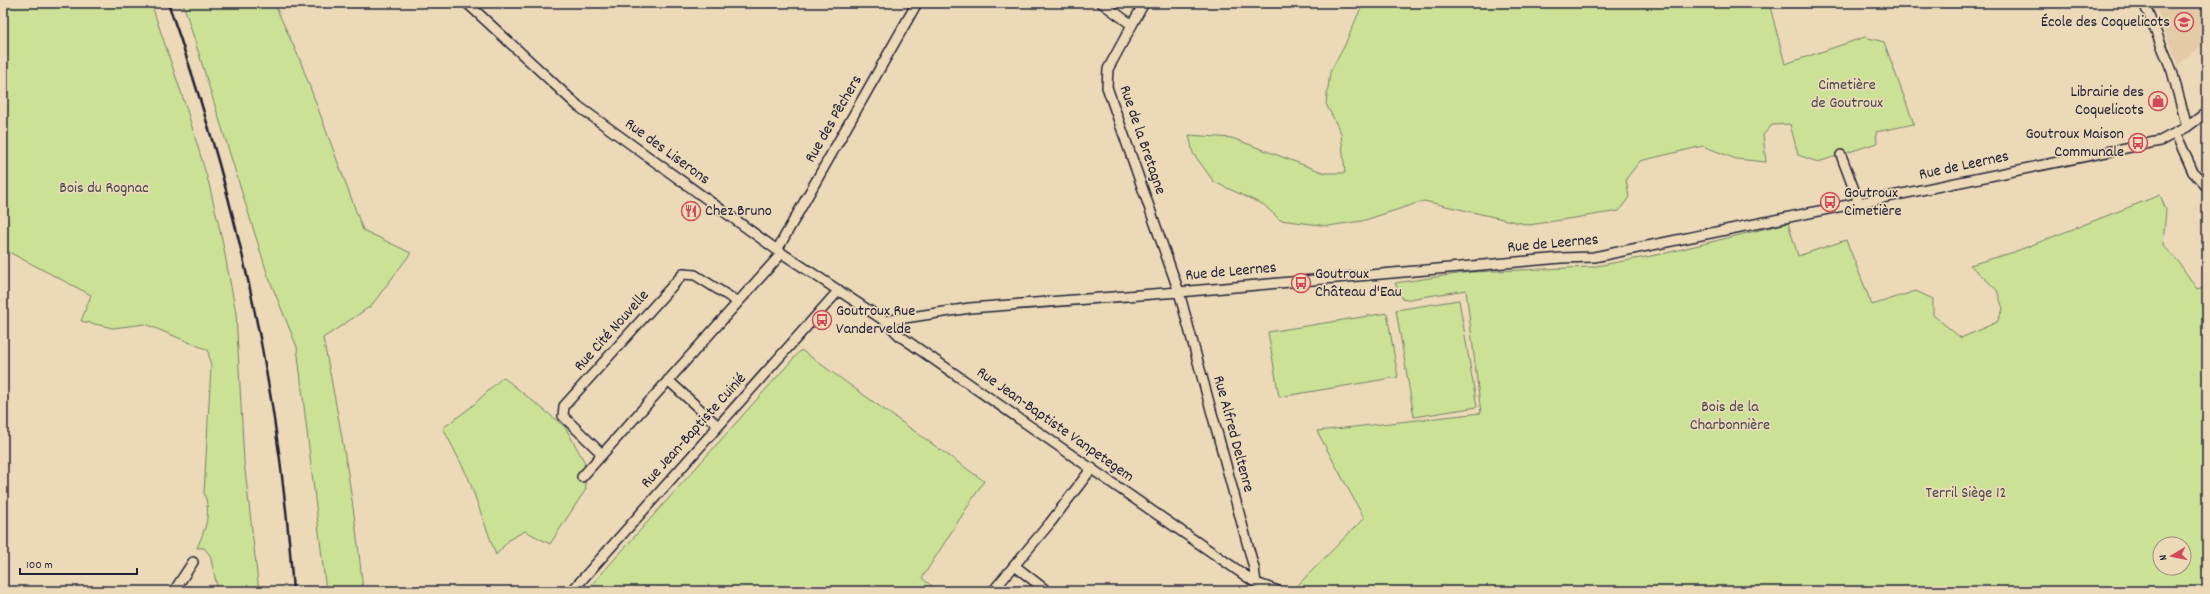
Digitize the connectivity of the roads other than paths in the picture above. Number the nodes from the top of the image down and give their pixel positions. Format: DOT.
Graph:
graph roads {
  1 [pos="467,3"];
  2 [pos="917,3"];
  3 [pos="1102,3"];
  4 [pos="1144,3"];
  5 [pos="2144,3"];
  6 [pos="1132,25"];
  7 [pos="2207,112"];
  8 [pos="2187,127"];
  9 [pos="2176,134"];
  10 [pos="1841,155"];
  11 [pos="2207,187"];
  12 [pos="1859,203"];
  13 [pos="779,252"];
  14 [pos="839,290"];
  15 [pos="1178,292"];
  16 [pos="738,302"];
  17 [pos="885,321"];
  18 [pos="668,380"];
  19 [pos="718,426"];
  20 [pos="602,454"];
  21 [pos="1092,468"];
  22 [pos="582,477"];
  23 [pos="193,562"];
  24 [pos="1015,566"];
  25 [pos="1256,583"];
  26 [pos="174,591"];
  27 [pos="572,591"];
  28 [pos="993,591"];
  29 [pos="1047,591"];
  30 [pos="1278,591"];
  1 -- 13 [label="street, Rue des Liserons"];
  2 -- 13 [label="street, Rue des Pêchers"];
  3 -- 6 [label="street"];
  4 -- 6 [label="street, Rue de la Bretagne"];
  5 -- 8 [label="street"];
  6 -- 15 [label="street, Rue de la Bretagne"];
  7 -- 8 [label="street, Rue de Leernes"];
  8 -- 9 [label="street, Rue de Leernes"];
  9 -- 11 [label="street"];
  9 -- 12 [label="street, Rue de Leernes"];
  10 -- 12 [label="street"];
  12 -- 15 [label="street, Rue de Leernes"];
  13 -- 14 [label="street, Rue des Liserons"];
  13 -- 16 [label="street"];
  14 -- 17 [label="street, Rue Jean-Baptiste Vanpetegem"];
  14 -- 19 [label="street, Rue Jean-Baptiste Cuinié"];
  15 -- 17 [label="street, Rue de Leernes"];
  15 -- 25 [label="street, Rue Alfred Deltenre"];
  16 -- 18 [label="street"];
  16 -- 20 [label="street, Rue Cité Nouvelle"];
  17 -- 21 [label="street, Rue Jean-Baptiste Vanpetegem"];
  18 -- 19 [label="street"];
  18 -- 20 [label="street"];
  19 -- 27 [label="street, Rue Jean-Baptiste Cuinié"];
  20 -- 22 [label="street"];
  21 -- 24 [label="street"];
  21 -- 25 [label="street, Rue Jean-Baptiste Vanpetegem"];
  23 -- 26 [label="street"];
  24 -- 28 [label="street"];
  24 -- 29 [label="street"];
  25 -- 30 [label="street, Rue Jean-Baptiste Vanpetegem"];
}
